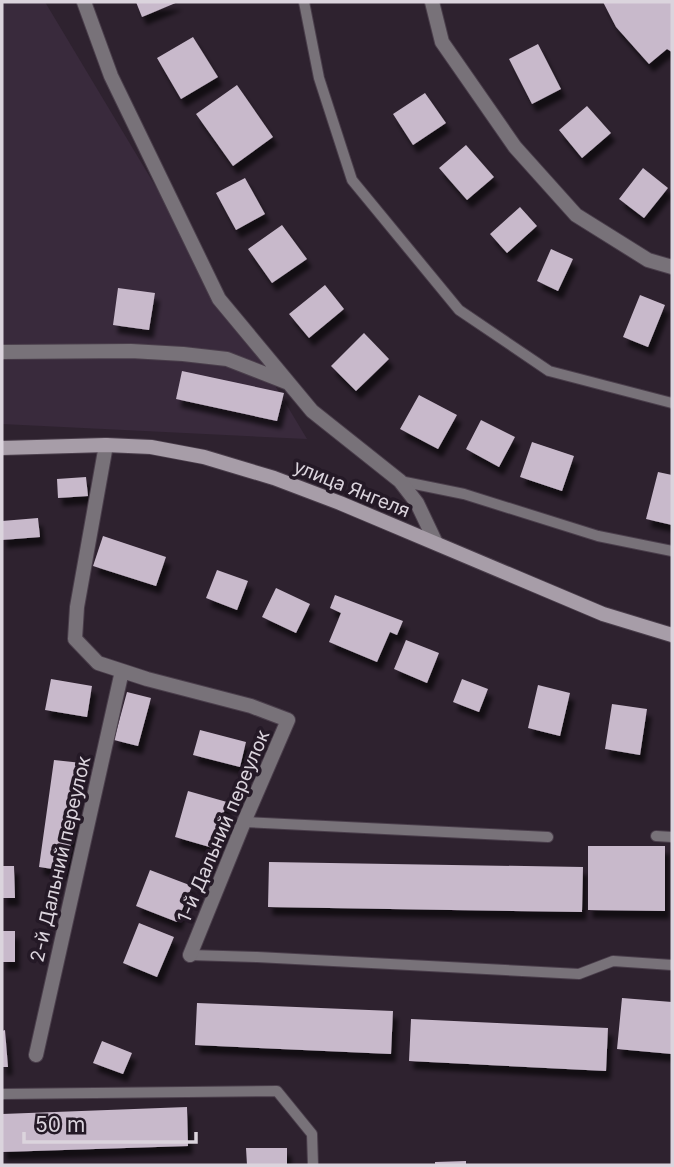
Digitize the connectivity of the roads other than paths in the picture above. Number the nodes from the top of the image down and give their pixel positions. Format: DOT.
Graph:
graph roads {
  1 [pos="84,2"];
  2 [pos="304,2"];
  3 [pos="432,2"];
  4 [pos="672,267"];
  5 [pos="2,352"];
  6 [pos="289,383"];
  7 [pos="672,403"];
  8 [pos="106,444"];
  9 [pos="2,448"];
  10 [pos="400,481"];
  11 [pos="436,543"];
  12 [pos="672,551"];
  13 [pos="672,635"];
  14 [pos="122,671"];
  15 [pos="244,821"];
  16 [pos="656,836"];
  17 [pos="672,836"];
  18 [pos="548,837"];
  19 [pos="190,955"];
  20 [pos="672,965"];
  21 [pos="36,1055"];
  22 [pos="2,1094"];
  23 [pos="313,1165"];
  1 -- 6 [label="street"];
  2 -- 7 [label="lane"];
  3 -- 4 [label="street"];
  5 -- 6 [label="street"];
  6 -- 10 [label="street"];
  8 -- 9 [label="main road, улица Янгеля"];
  8 -- 11 [label="main road, улица Янгеля"];
  8 -- 14 [label="street, 1-й Дальний переулок"];
  10 -- 11 [label="street"];
  10 -- 12 [label="lane"];
  11 -- 13 [label="main road, улица Янгеля"];
  14 -- 15 [label="street, 1-й Дальний переулок"];
  14 -- 21 [label="street, 2-й Дальний переулок"];
  15 -- 18 [label="lane"];
  15 -- 19 [label="street, 1-й Дальний переулок"];
  16 -- 17 [label="lane"];
  19 -- 20 [label="lane"];
  22 -- 23 [label="lane"];
}
